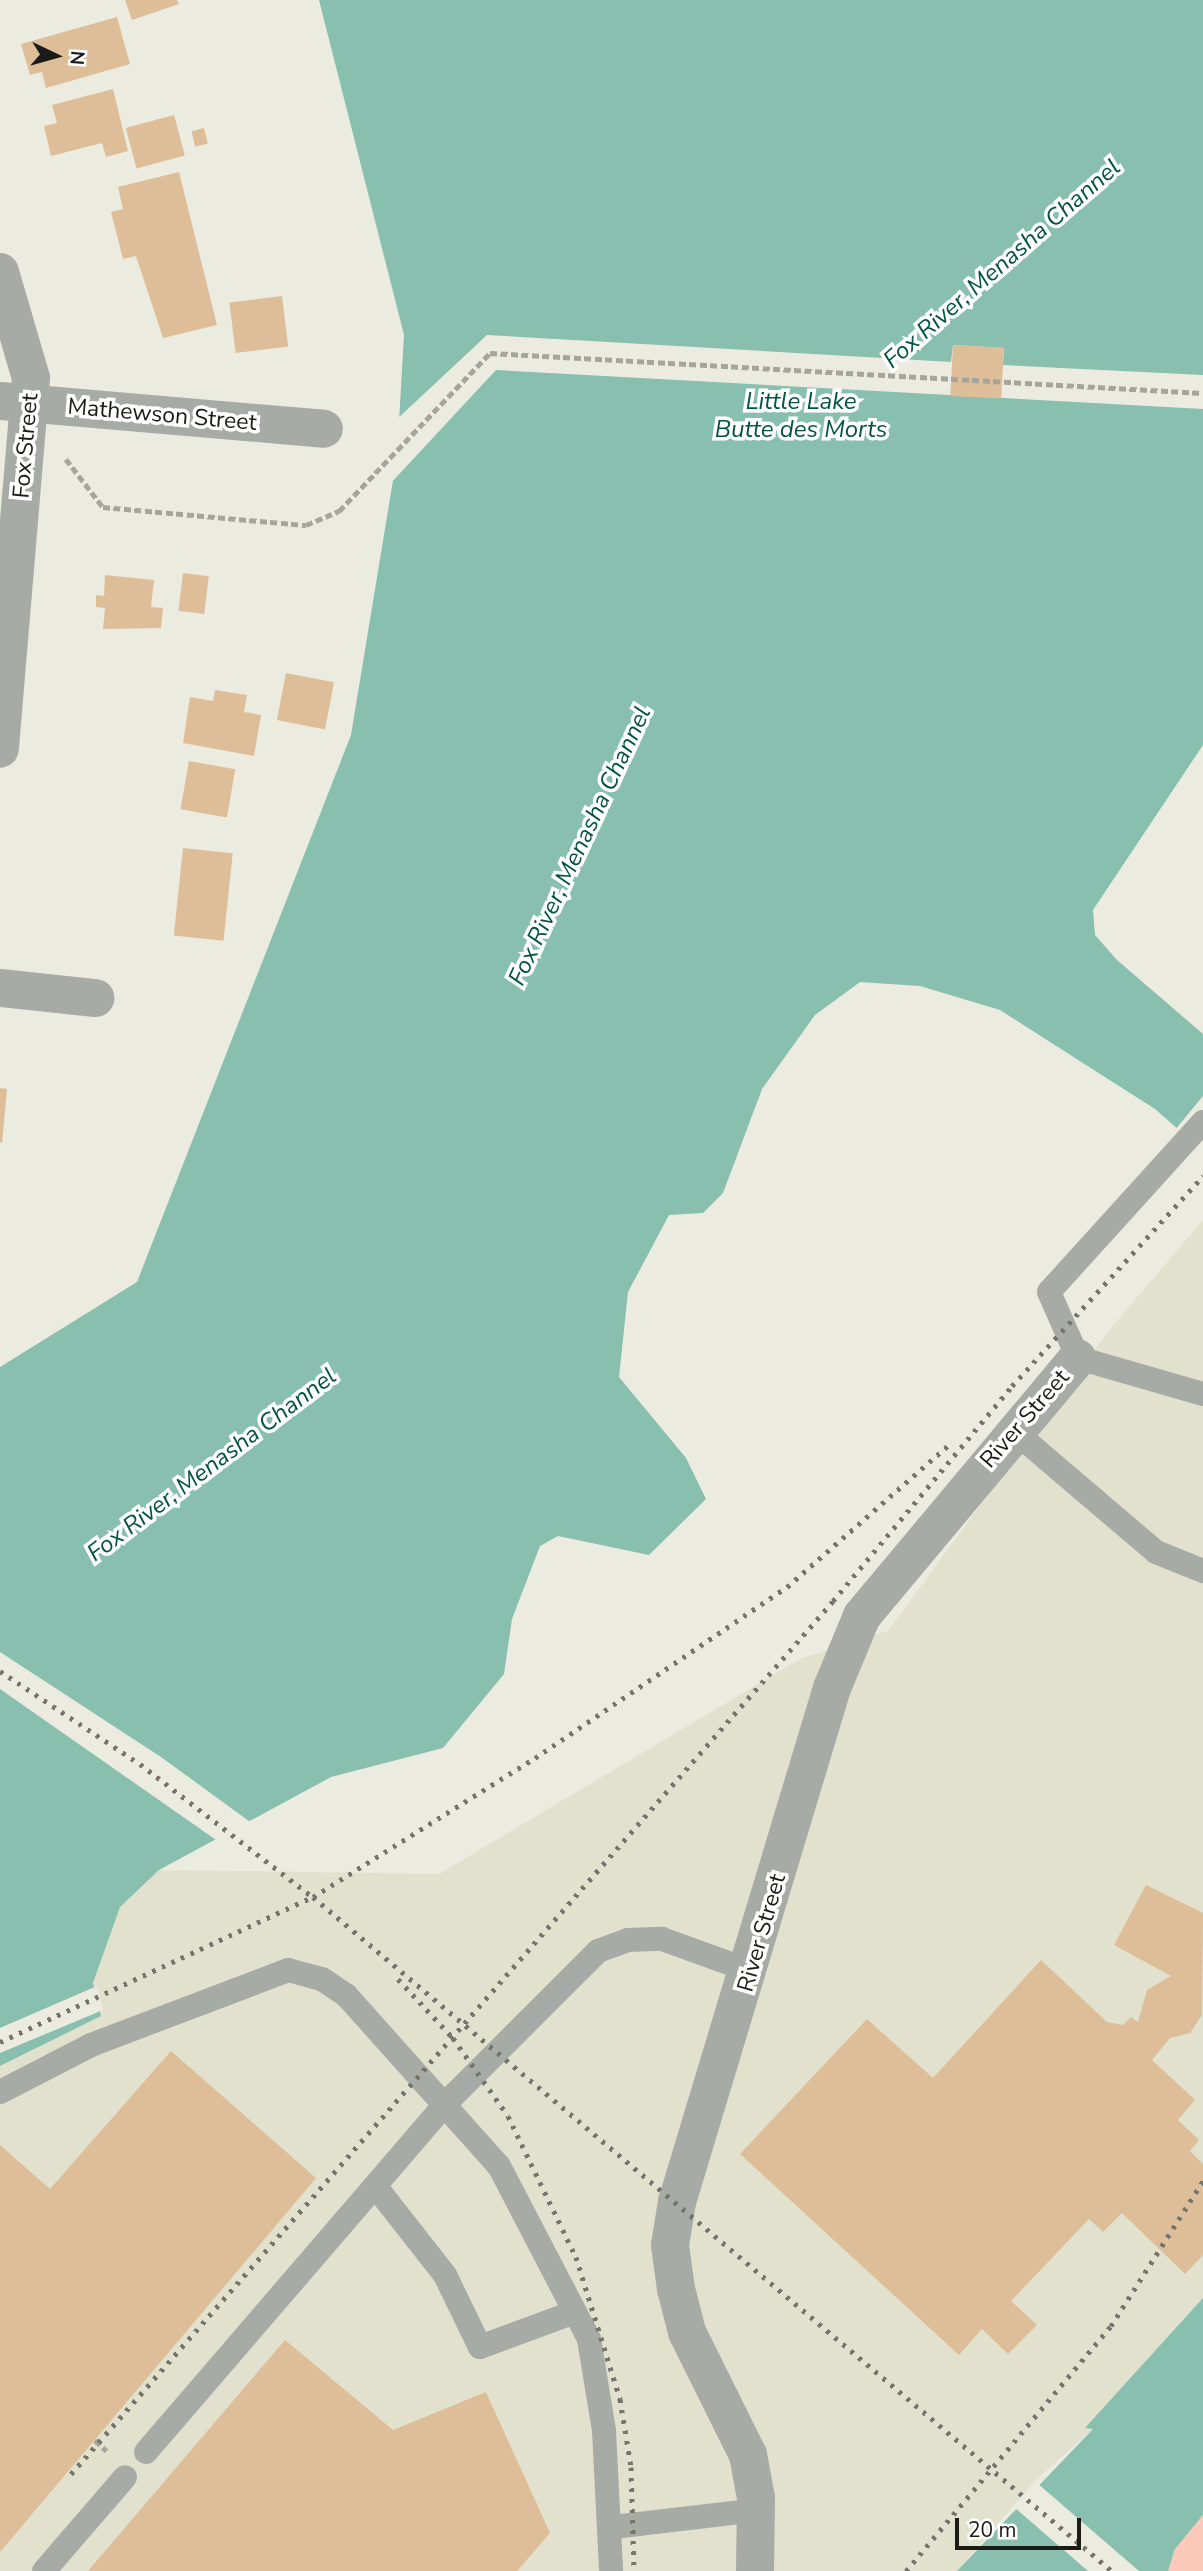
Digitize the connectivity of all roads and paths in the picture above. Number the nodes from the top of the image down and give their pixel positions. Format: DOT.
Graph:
graph roads {
  1 [pos="0,272"];
  2 [pos="1203,393"];
  3 [pos="16,402"];
  4 [pos="324,429"];
  5 [pos="26,458"];
  6 [pos="0,749"];
  7 [pos="0,988"];
  8 [pos="95,998"];
  9 [pos="1203,1122"];
  10 [pos="1078,1357"];
  11 [pos="1203,1394"];
  12 [pos="1015,1432"];
  13 [pos="1203,1571"];
  14 [pos="751,1971"];
  15 [pos="0,2092"];
  16 [pos="446,2103"];
  17 [pos="376,2187"];
  18 [pos="572,2313"];
  19 [pos="146,2452"];
  20 [pos="125,2477"];
  21 [pos="757,2510"];
  22 [pos="613,2527"];
  23 [pos="44,2571"];
  24 [pos="611,2571"];
  25 [pos="755,2571"];
  1 -- 3 [label="street, Fox Street"];
  2 -- 5 [label="path"];
  3 -- 4 [label="street, Mathewson Street"];
  3 -- 5 [label="street, Fox Street"];
  5 -- 6 [label="street, Fox Street"];
  7 -- 8 [label="street"];
  9 -- 10 [label="lane"];
  10 -- 11 [label="lane"];
  10 -- 12 [label="street, River Street"];
  12 -- 13 [label="lane"];
  12 -- 14 [label="street, River Street"];
  14 -- 16 [label="lane"];
  14 -- 21 [label="street, River Street"];
  15 -- 16 [label="lane"];
  16 -- 17 [label="lane"];
  16 -- 18 [label="lane"];
  17 -- 18 [label="lane"];
  17 -- 19 [label="lane"];
  18 -- 22 [label="lane"];
  20 -- 23 [label="lane"];
  21 -- 22 [label="lane"];
  21 -- 25 [label="street, River Street"];
  22 -- 24 [label="lane"];
}
